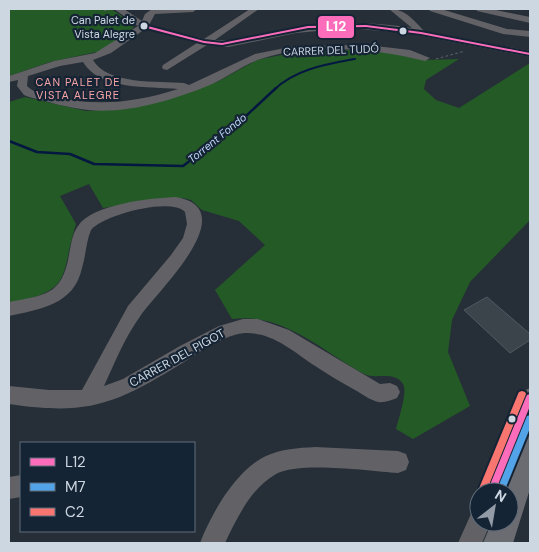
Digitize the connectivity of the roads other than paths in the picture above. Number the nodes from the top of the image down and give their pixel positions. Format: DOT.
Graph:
graph roads {
  1 [pos="118,9"];
  2 [pos="193,9"];
  3 [pos="256,9"];
  4 [pos="267,9"];
  5 [pos="393,9"];
  6 [pos="433,9"];
  7 [pos="480,9"];
  8 [pos="175,10"];
  9 [pos="530,20"];
  10 [pos="144,26"];
  11 [pos="421,32"];
  12 [pos="530,34"];
  13 [pos="204,42"];
  14 [pos="216,44"];
  15 [pos="530,54"];
  16 [pos="425,58"];
  17 [pos="87,59"];
  18 [pos="168,67"];
  19 [pos="22,74"];
  20 [pos="9,79"];
  21 [pos="189,88"];
  22 [pos="9,309"];
  23 [pos="390,392"];
  24 [pos="9,395"];
  25 [pos="88,398"];
  26 [pos="528,404"];
  27 [pos="527,458"];
  28 [pos="398,462"];
  29 [pos="496,482"];
  30 [pos="519,482"];
  31 [pos="212,543"];
  1 -- 10 [label="street"];
  2 -- 8 [label="street"];
  3 -- 13 [label="street"];
  4 -- 14 [label="street"];
  5 -- 11 [label="street"];
  6 -- 12 [label="street"];
  7 -- 9 [label="street"];
  8 -- 10 [label="street"];
  10 -- 13 [label="street"];
  10 -- 17 [label="street"];
  11 -- 14 [label="street"];
  11 -- 15 [label="street"];
  13 -- 14 [label="street"];
  13 -- 18 [label="street"];
  16 -- 21 [label="street, CARRER DEL TUDÓ"];
  17 -- 19 [label="street"];
  17 -- 21 [label="street"];
  19 -- 20 [label="street"];
  19 -- 21 [label="street, CARRER DEL TUDÓ"];
  22 -- 25 [label="street"];
  23 -- 25 [label="street, CARRER DEL PIGOT"];
  24 -- 25 [label="street, CARRER DEL PIGOT"];
  26 -- 27 [label="main road"];
  26 -- 29 [label="street"];
  27 -- 30 [label="main road"];
  28 -- 31 [label="street"];
}
